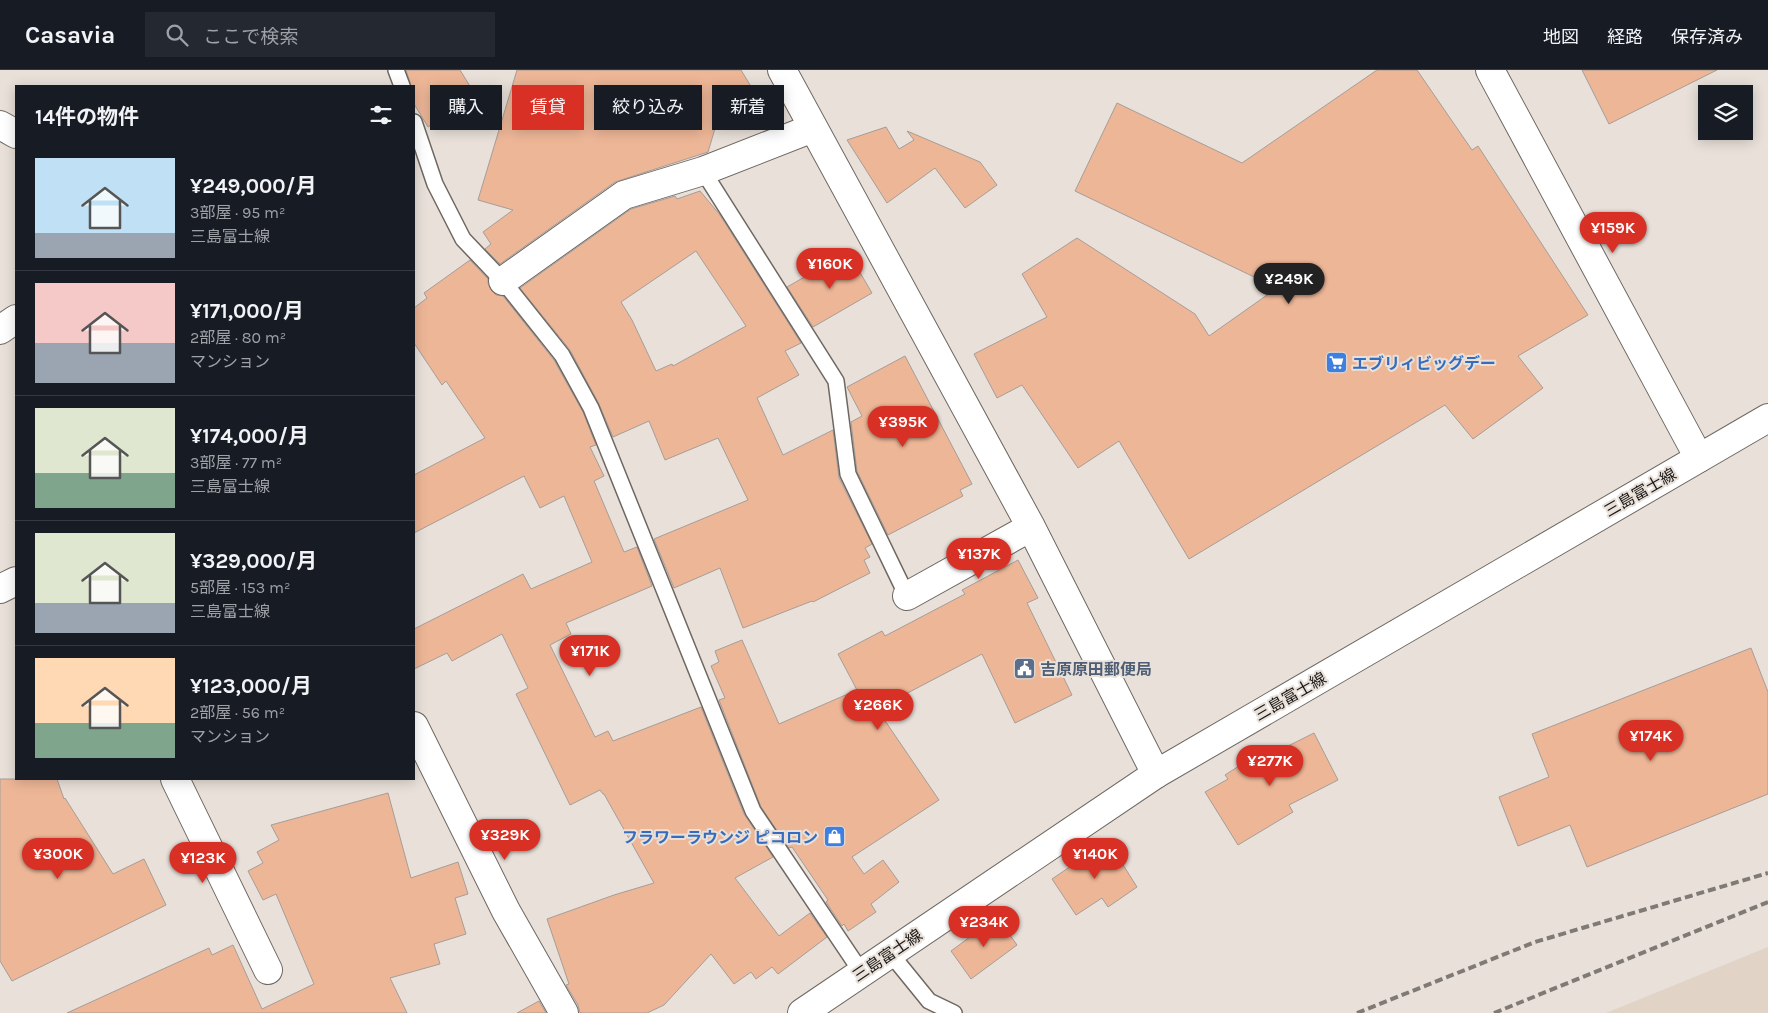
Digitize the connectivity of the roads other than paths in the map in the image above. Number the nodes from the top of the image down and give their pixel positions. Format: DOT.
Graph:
graph roads {
  1 [pos="396,70"];
  2 [pos="782,70"];
  3 [pos="1490,70"];
  4 [pos="402,85"];
  5 [pos="0,125"];
  6 [pos="415,125"];
  7 [pos="813,128"];
  8 [pos="15,133"];
  9 [pos="702,171"];
  10 [pos="504,281"];
  11 [pos="15,320"];
  12 [pos="0,330"];
  13 [pos="1768,418"];
  14 [pos="1699,458"];
  15 [pos="1031,527"];
  16 [pos="15,582"];
  17 [pos="0,590"];
  18 [pos="907,596"];
  19 [pos="415,728"];
  20 [pos="1156,774"];
  21 [pos="175,780"];
  22 [pos="890,953"];
  23 [pos="268,970"];
  24 [pos="862,973"];
  25 [pos="564,1013"];
  26 [pos="802,1013"];
  27 [pos="954,1013"];
  1 -- 4 [label="lane"];
  2 -- 7 [label="street"];
  3 -- 14 [label="street"];
  5 -- 8 [label="street"];
  6 -- 10 [label="lane"];
  7 -- 9 [label="street"];
  7 -- 15 [label="street"];
  9 -- 10 [label="street"];
  9 -- 18 [label="lane"];
  10 -- 24 [label="lane"];
  11 -- 12 [label="street"];
  13 -- 14 [label="street, 三島富士線"];
  14 -- 20 [label="street, 三島富士線"];
  15 -- 18 [label="street"];
  15 -- 20 [label="street"];
  16 -- 17 [label="street"];
  19 -- 25 [label="street"];
  20 -- 22 [label="street, 三島富士線"];
  21 -- 23 [label="street"];
  22 -- 24 [label="street, 三島富士線"];
  22 -- 27 [label="lane"];
  24 -- 26 [label="street, 三島富士線"];
}
